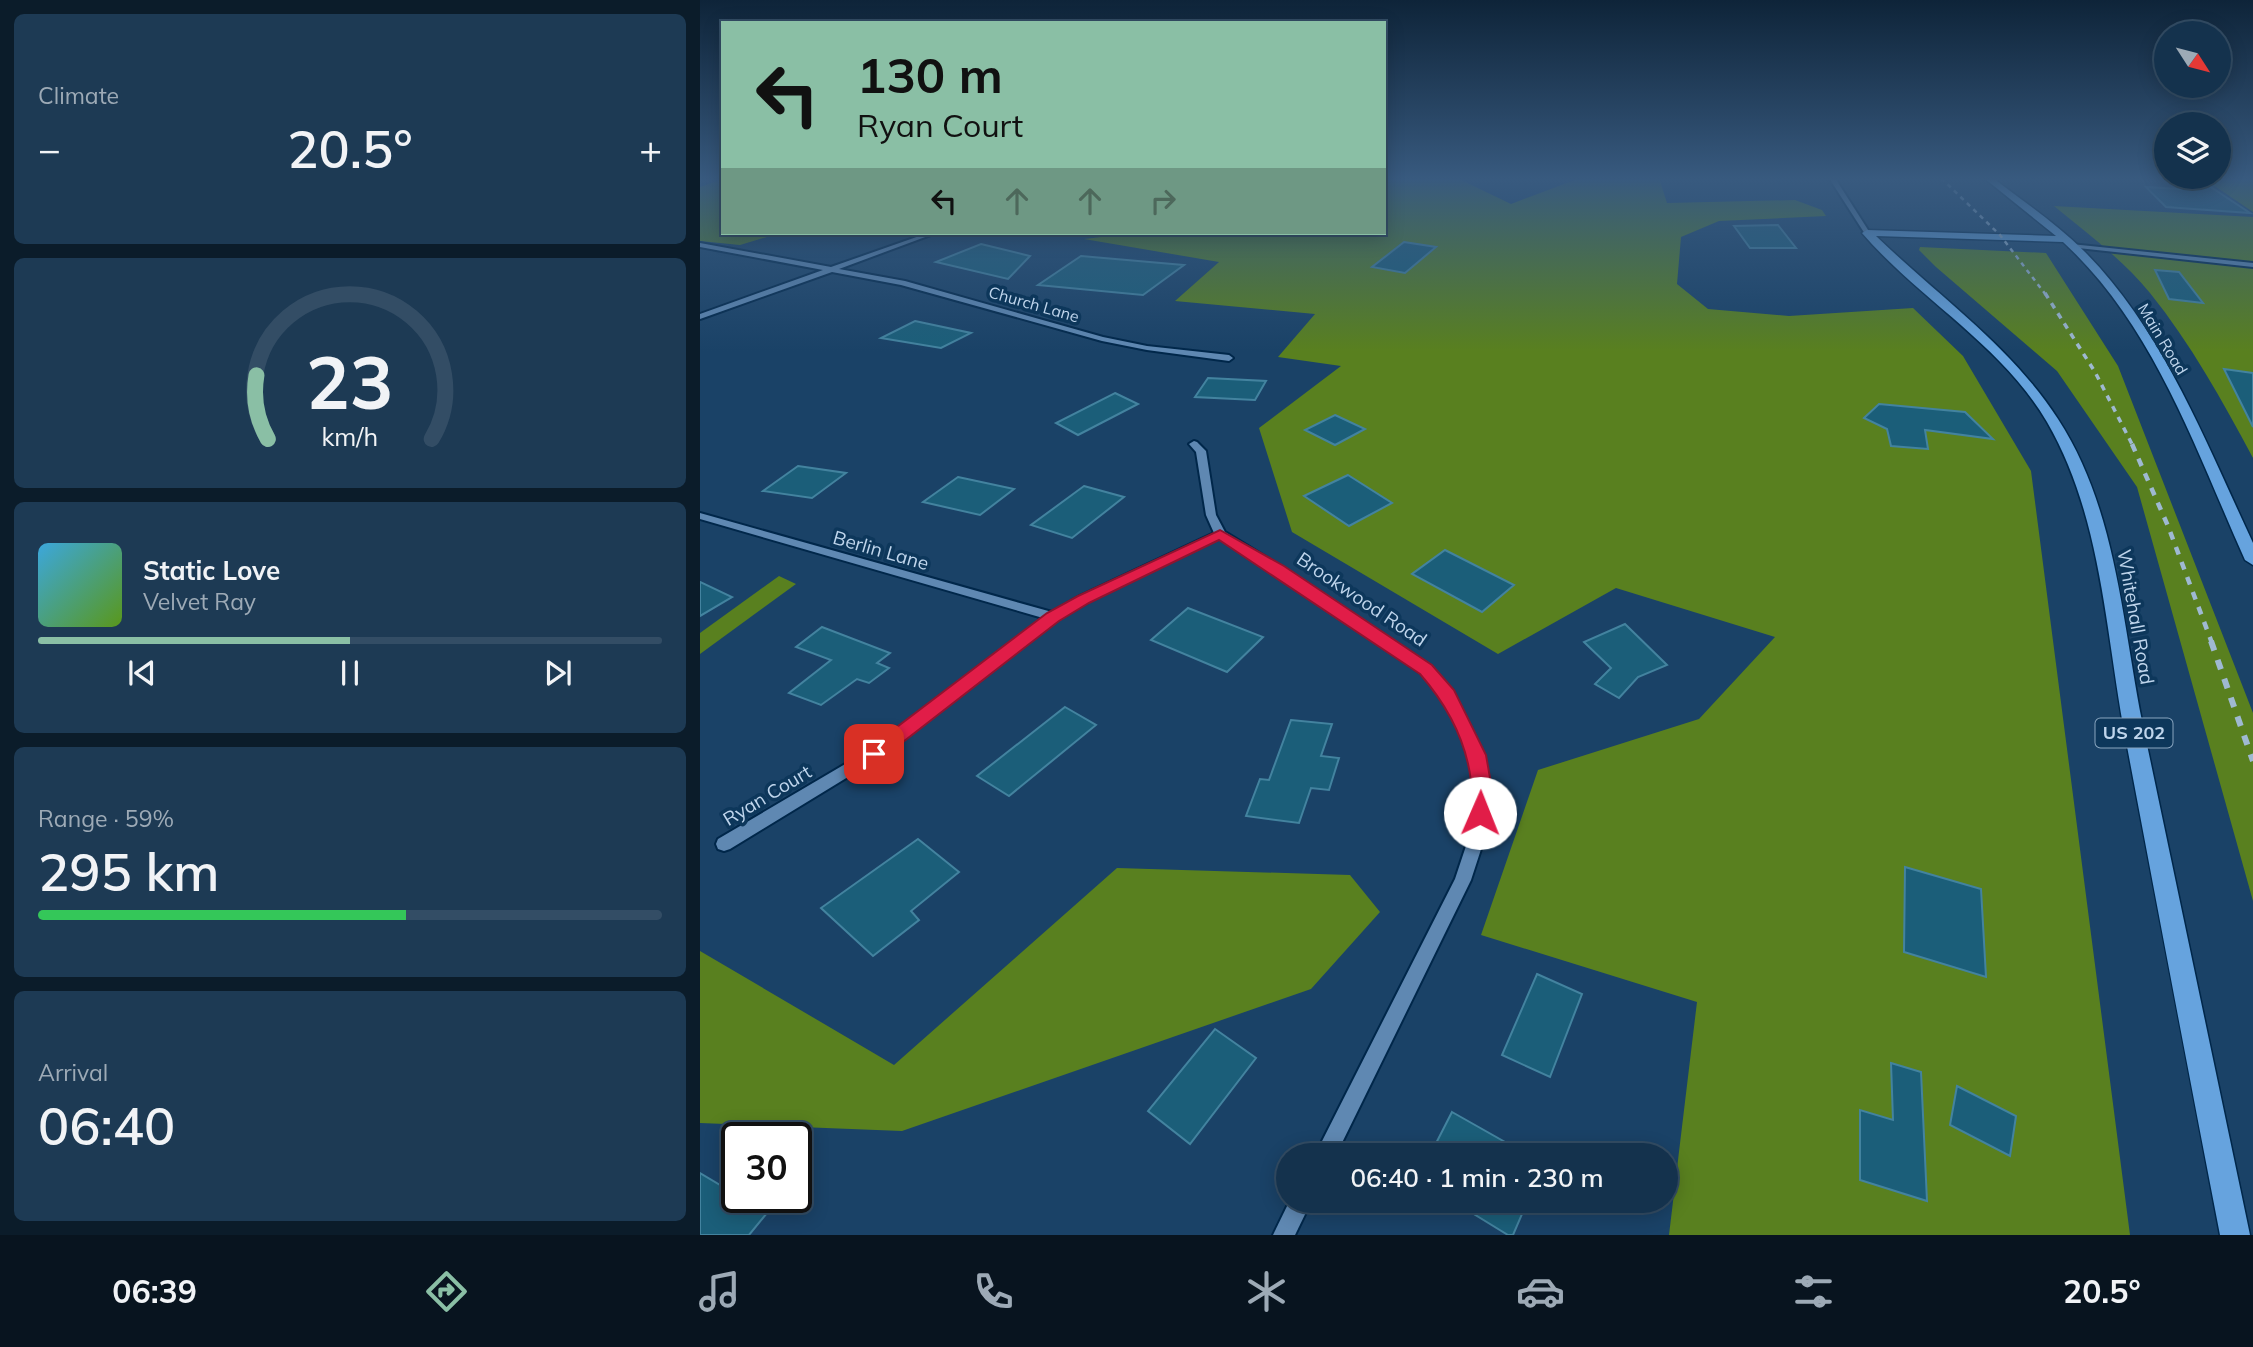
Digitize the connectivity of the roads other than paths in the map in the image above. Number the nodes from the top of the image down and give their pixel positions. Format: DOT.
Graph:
graph roads {
  1 [pos="926,236"];
  2 [pos="1870,236"];
  3 [pos="1920,236"];
  4 [pos="2058,236"];
  5 [pos="2067,243"];
  6 [pos="700,245"];
  7 [pos="2253,265"];
  8 [pos="833,269"];
  9 [pos="700,317"];
  10 [pos="1229,359"];
  11 [pos="1194,444"];
  12 [pos="700,516"];
  13 [pos="1220,534"];
  14 [pos="2253,560"];
  15 [pos="1053,617"];
  16 [pos="724,844"];
  17 [pos="1331,1143"];
  18 [pos="1295,1213"];
  19 [pos="1284,1235"];
  20 [pos="2235,1235"];
  1 -- 8 [label="street"];
  2 -- 20 [label="main road, Whitehall Road / US 202"];
  3 -- 5 [label="main road"];
  4 -- 5 [label="main road, Main Road"];
  5 -- 7 [label="street"];
  5 -- 14 [label="main road, Main Road"];
  6 -- 8 [label="street, Church Lane"];
  8 -- 9 [label="street"];
  8 -- 10 [label="street, Church Lane"];
  11 -- 13 [label="street"];
  12 -- 15 [label="street, Berlin Lane"];
  13 -- 15 [label="street, Ryan Court"];
  13 -- 17 [label="street, Brookwood Road"];
  15 -- 16 [label="street, Ryan Court"];
  18 -- 19 [label="street"];
}
